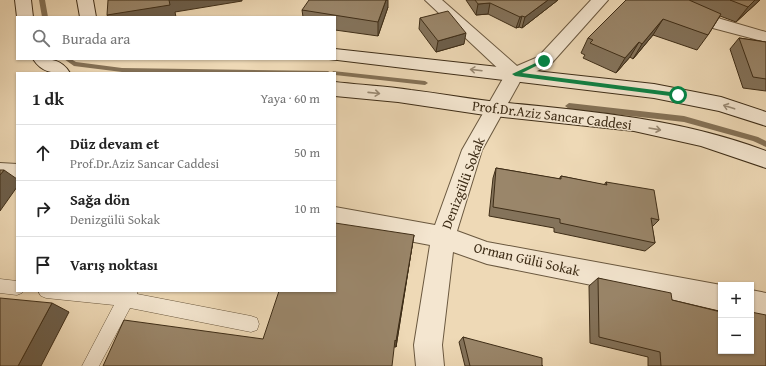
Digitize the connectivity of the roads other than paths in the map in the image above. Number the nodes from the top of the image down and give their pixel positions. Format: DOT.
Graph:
graph roads {
  1 [pos="23,0"];
  2 [pos="85,0"];
  3 [pos="434,0"];
  4 [pos="600,0"];
  5 [pos="660,0"];
  6 [pos="25,16"];
  7 [pos="88,16"];
  8 [pos="766,37"];
  9 [pos="336,55"];
  10 [pos="43,60"];
  11 [pos="60,72"];
  12 [pos="515,74"];
  13 [pos="336,89"];
  14 [pos="495,109"];
  15 [pos="766,119"];
  16 [pos="766,160"];
  17 [pos="0,172"];
  18 [pos="16,173"];
  19 [pos="336,216"];
  20 [pos="443,237"];
  21 [pos="0,286"];
  22 [pos="16,288"];
  23 [pos="66,292"];
  24 [pos="128,295"];
  25 [pos="718,297"];
  26 [pos="754,304"];
  27 [pos="766,306"];
  28 [pos="251,324"];
  29 [pos="90,366"];
  30 [pos="430,366"];
  1 -- 6 [label="street"];
  2 -- 7 [label="street"];
  3 -- 12 [label="street"];
  4 -- 12 [label="street"];
  5 -- 8 [label="street"];
  12 -- 9 [label="street, one-way"];
  10 -- 11 [label="street"];
  12 -- 14 [label="street, Denizgülü Sokak"];
  15 -- 12 [label="street, one-way"];
  13 -- 14 [label="street, Prof.Dr.Aziz Sancar Caddesi, one-way"];
  14 -- 16 [label="street, Prof.Dr.Aziz Sancar Caddesi, one-way"];
  14 -- 20 [label="street, Denizgülü Sokak"];
  17 -- 18 [label="street"];
  19 -- 20 [label="street, Orman Gülü Sokak"];
  20 -- 25 [label="street, Orman Gülü Sokak"];
  20 -- 30 [label="street, Denizgülü Sokak"];
  21 -- 22 [label="lane"];
  23 -- 24 [label="lane"];
  24 -- 28 [label="lane"];
  24 -- 29 [label="lane"];
  26 -- 27 [label="street"];
}
